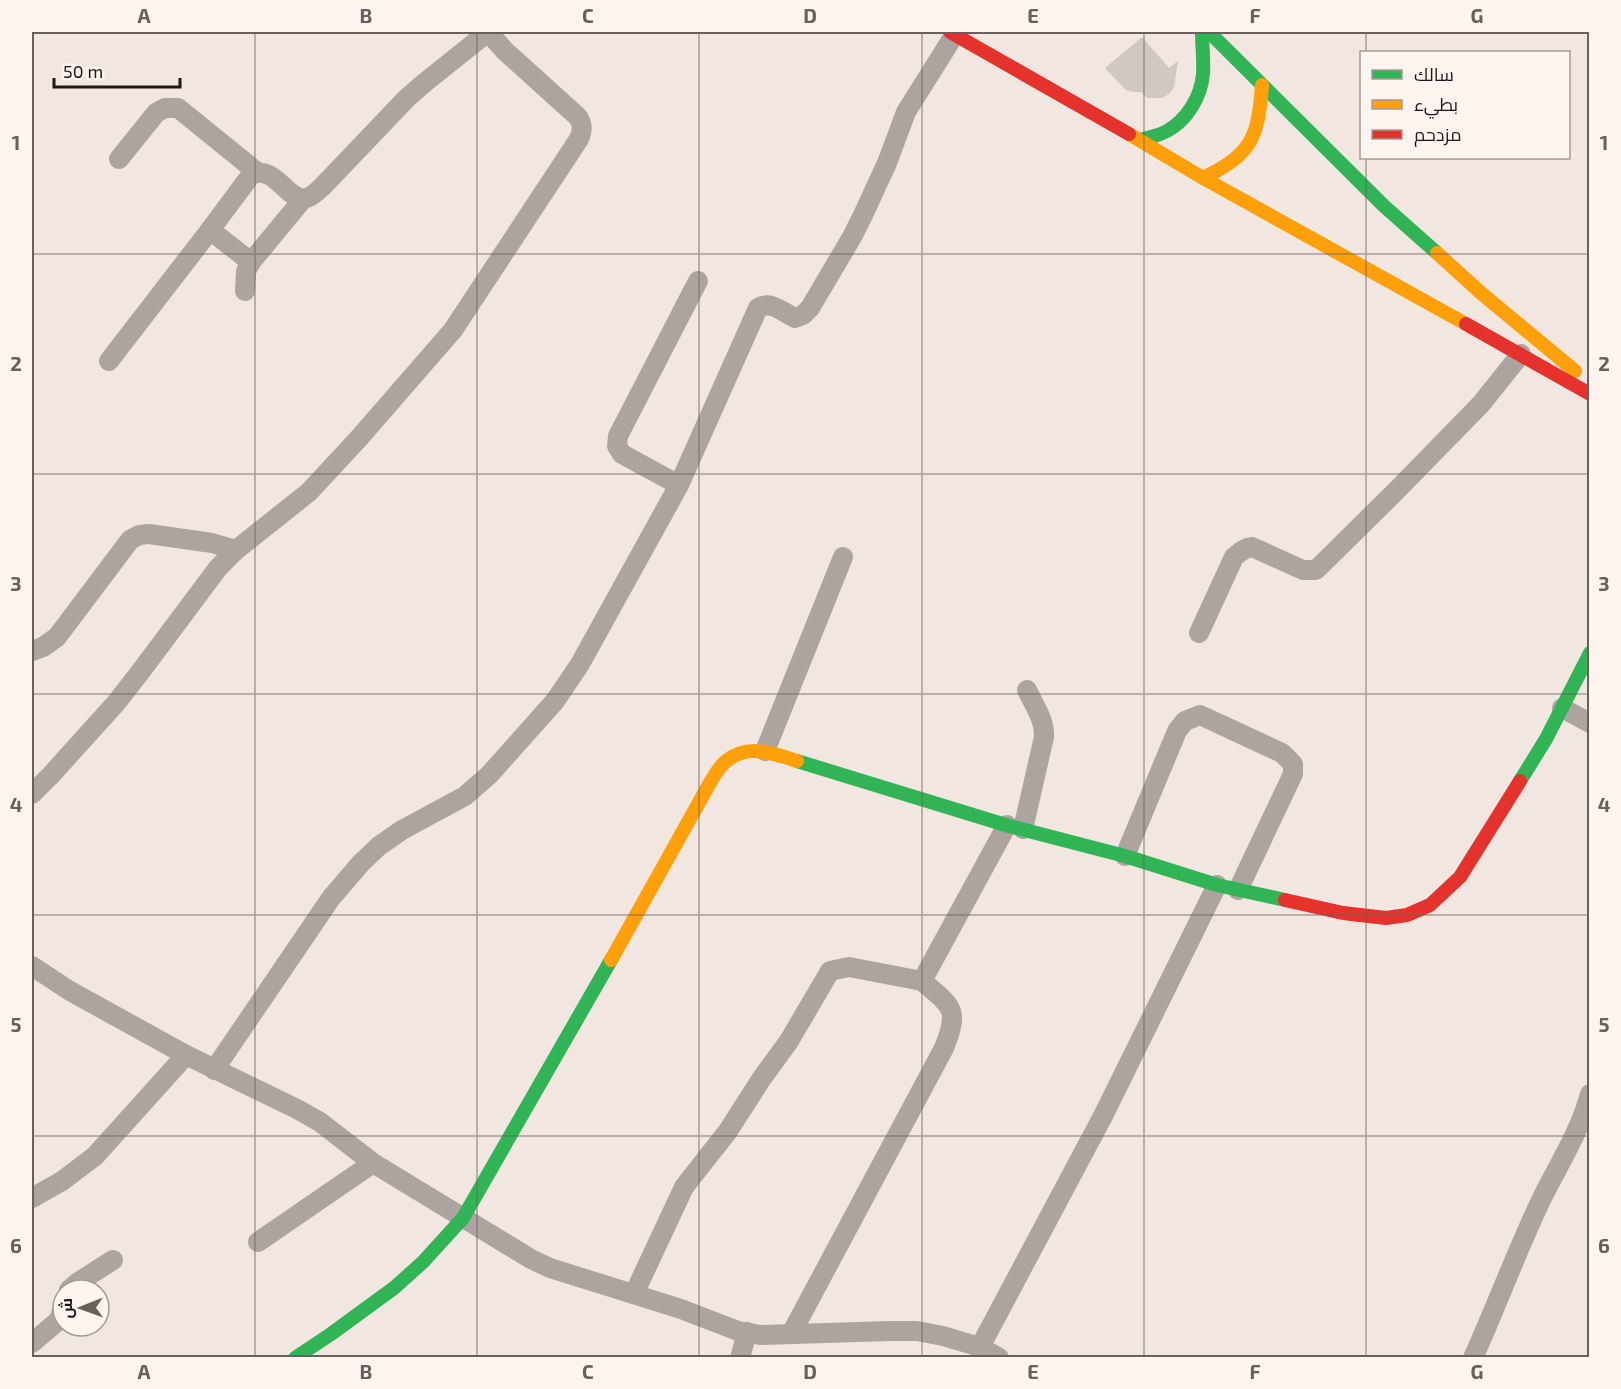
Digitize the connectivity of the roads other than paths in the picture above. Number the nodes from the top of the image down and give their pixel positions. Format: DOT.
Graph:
graph roads {
  1 [pos="488,32"];
  2 [pos="1202,32"];
  3 [pos="1209,32"];
  4 [pos="953,33"];
  5 [pos="1262,85"];
  6 [pos="1140,140"];
  7 [pos="119,159"];
  8 [pos="257,172"];
  9 [pos="1203,178"];
  10 [pos="303,199"];
  11 [pos="210,230"];
  12 [pos="251,262"];
  13 [pos="698,281"];
  14 [pos="245,291"];
  15 [pos="1521,354"];
  16 [pos="109,360"];
  17 [pos="1590,385"];
  18 [pos="1590,394"];
  19 [pos="679,485"];
  20 [pos="236,550"];
  21 [pos="843,556"];
  22 [pos="1199,633"];
  23 [pos="32,651"];
  24 [pos="1590,653"];
  25 [pos="1027,690"];
  26 [pos="1562,708"];
  27 [pos="1590,723"];
  28 [pos="765,751"];
  29 [pos="32,794"];
  30 [pos="1015,827"];
  31 [pos="1125,856"];
  32 [pos="1217,885"];
  33 [pos="1238,890"];
  34 [pos="32,966"];
  35 [pos="922,981"];
  36 [pos="186,1055"];
  37 [pos="214,1070"];
  38 [pos="1590,1094"];
  39 [pos="373,1163"];
  40 [pos="32,1198"];
  41 [pos="463,1218"];
  42 [pos="258,1242"];
  43 [pos="113,1260"];
  44 [pos="85,1278"];
  45 [pos="634,1294"];
  46 [pos="51,1327"];
  47 [pos="747,1332"];
  48 [pos="791,1334"];
  49 [pos="32,1343"];
  50 [pos="980,1347"];
  51 [pos="295,1358"];
  52 [pos="740,1358"];
  53 [pos="999,1358"];
  54 [pos="1473,1358"];
  1 -- 10 [label="street"];
  1 -- 20 [label="street"];
  2 -- 6 [label="street"];
  3 -- 5 [label="street"];
  4 -- 6 [label="street"];
  4 -- 19 [label="street"];
  5 -- 9 [label="street"];
  5 -- 17 [label="street"];
  6 -- 9 [label="street"];
  7 -- 8 [label="street"];
  8 -- 10 [label="street"];
  8 -- 11 [label="street"];
  9 -- 15 [label="street"];
  10 -- 12 [label="street"];
  11 -- 12 [label="street"];
  11 -- 16 [label="street"];
  12 -- 14 [label="street"];
  13 -- 19 [label="street"];
  15 -- 18 [label="street"];
  15 -- 22 [label="street"];
  19 -- 37 [label="street"];
  20 -- 23 [label="street"];
  20 -- 29 [label="street"];
  21 -- 28 [label="street"];
  24 -- 26 [label="street"];
  25 -- 30 [label="street"];
  26 -- 27 [label="street"];
  26 -- 33 [label="street"];
  28 -- 30 [label="street"];
  28 -- 41 [label="street"];
  30 -- 31 [label="street"];
  30 -- 35 [label="street"];
  31 -- 32 [label="street"];
  31 -- 33 [label="street"];
  32 -- 33 [label="street"];
  32 -- 50 [label="street"];
  34 -- 36 [label="street"];
  35 -- 45 [label="street"];
  35 -- 48 [label="street"];
  36 -- 37 [label="street"];
  36 -- 40 [label="street"];
  37 -- 39 [label="street"];
  38 -- 54 [label="street"];
  39 -- 41 [label="street"];
  39 -- 42 [label="street"];
  41 -- 45 [label="street"];
  41 -- 51 [label="street"];
  43 -- 44 [label="street"];
  45 -- 47 [label="street"];
  46 -- 49 [label="street"];
  47 -- 48 [label="street"];
  47 -- 52 [label="street"];
  48 -- 50 [label="street"];
  50 -- 53 [label="street"];
}
